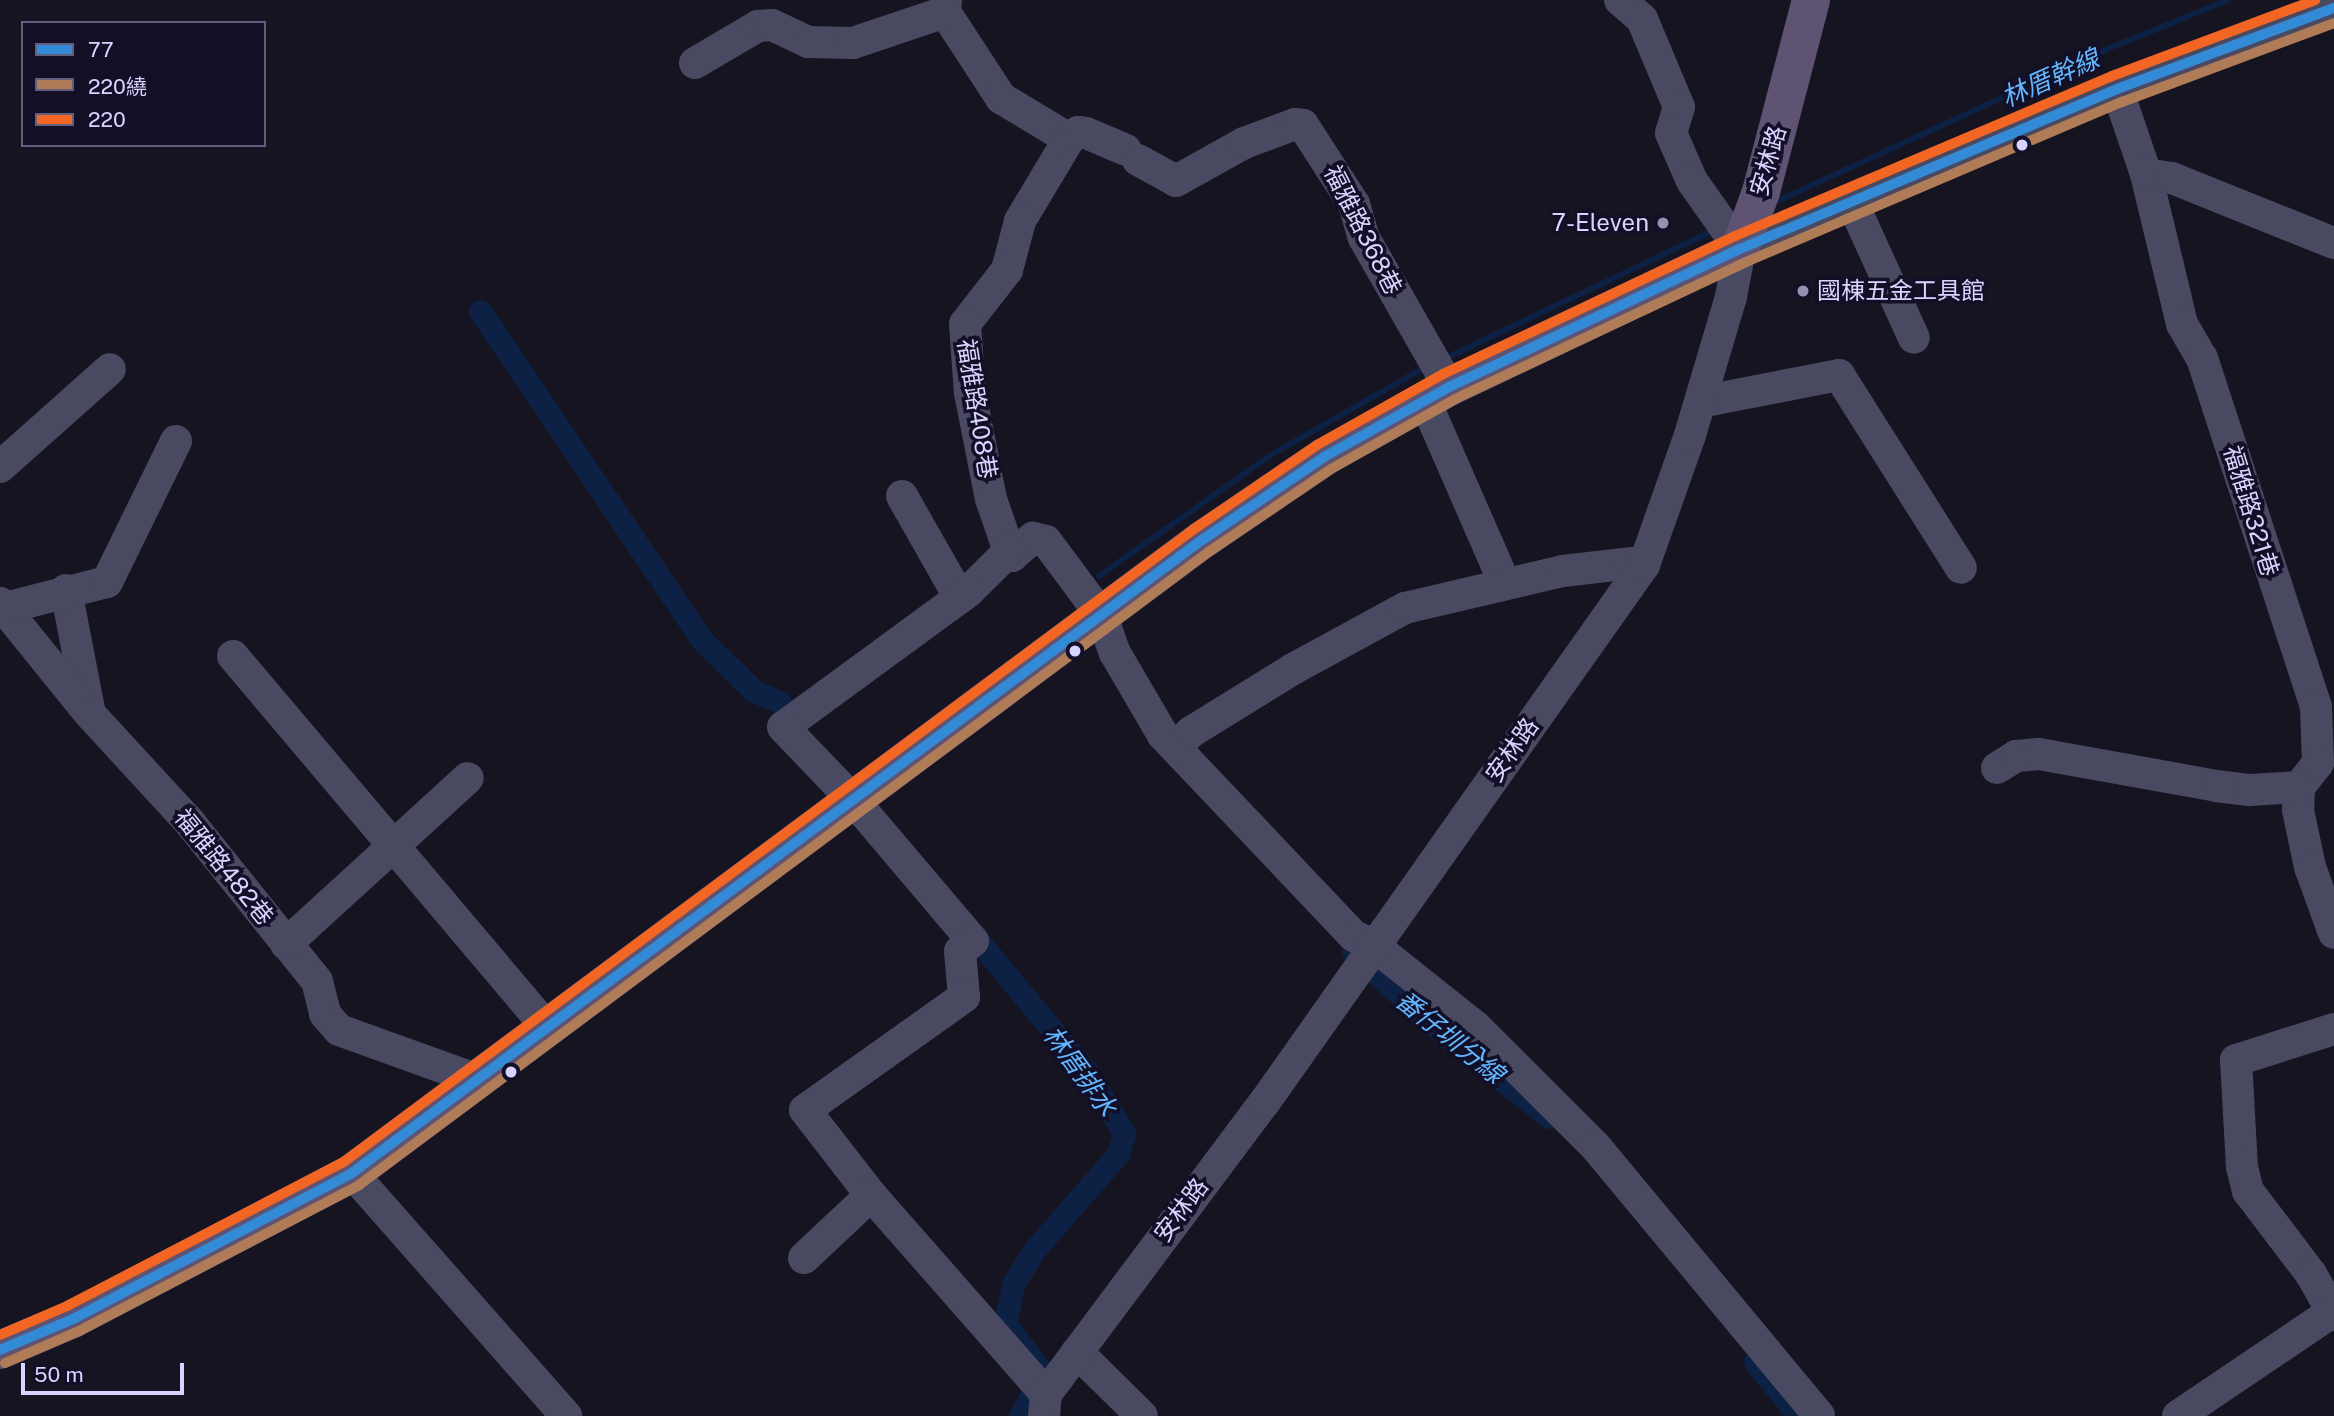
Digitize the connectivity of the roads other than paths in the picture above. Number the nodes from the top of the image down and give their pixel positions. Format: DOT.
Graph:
graph roads {
  1 [pos="1620,0"];
  2 [pos="1811,0"];
  3 [pos="946,6"];
  4 [pos="2334,8"];
  5 [pos="695,63"];
  6 [pos="2117,89"];
  7 [pos="1069,139"];
  8 [pos="2146,174"];
  9 [pos="1852,202"];
  10 [pos="1739,224"];
  11 [pos="2334,243"];
  12 [pos="1914,338"];
  13 [pos="110,369"];
  14 [pos="1436,378"];
  15 [pos="1700,402"];
  16 [pos="176,440"];
  17 [pos="4,457"];
  18 [pos="902,496"];
  19 [pos="1009,551"];
  20 [pos="1644,565"];
  21 [pos="1961,568"];
  22 [pos="1505,584"];
  23 [pos="65,590"];
  24 [pos="960,598"];
  25 [pos="2,605"];
  26 [pos="1102,615"];
  27 [pos="233,656"];
  28 [pos="90,714"];
  29 [pos="1176,748"];
  30 [pos="1997,768"];
  31 [pos="468,778"];
  32 [pos="2299,787"];
  33 [pos="855,802"];
  34 [pos="394,843"];
  35 [pos="2334,933"];
  36 [pos="286,944"];
  37 [pos="1364,957"];
  38 [pos="547,1027"];
  39 [pos="2334,1029"];
  40 [pos="475,1079"];
  41 [pos="352,1173"];
  42 [pos="871,1195"];
  43 [pos="804,1258"];
  44 [pos="2333,1313"];
  45 [pos="0,1350"];
  46 [pos="1077,1352"];
  47 [pos="1045,1405"];
  48 [pos="566,1416"];
  49 [pos="1142,1416"];
  50 [pos="1819,1416"];
  51 [pos="2178,1416"];
  1 -- 10 [label="street"];
  2 -- 10 [label="main road, 安林路"];
  3 -- 5 [label="street"];
  3 -- 7 [label="street"];
  4 -- 6 [label="street"];
  6 -- 8 [label="street, 福雅路321巷"];
  6 -- 9 [label="street"];
  7 -- 14 [label="street, 福雅路368巷"];
  7 -- 19 [label="street, 福雅路408巷"];
  8 -- 11 [label="street"];
  8 -- 32 [label="street, 福雅路321巷"];
  9 -- 10 [label="street"];
  9 -- 12 [label="street"];
  10 -- 14 [label="main road"];
  10 -- 15 [label="street, 安林路"];
  13 -- 17 [label="street"];
  14 -- 22 [label="street"];
  14 -- 26 [label="main road"];
  15 -- 20 [label="street, 安林路"];
  15 -- 21 [label="street"];
  16 -- 23 [label="street"];
  18 -- 24 [label="street"];
  19 -- 24 [label="street"];
  19 -- 26 [label="street"];
  20 -- 22 [label="street"];
  20 -- 37 [label="street, 安林路"];
  22 -- 29 [label="street"];
  23 -- 25 [label="street"];
  23 -- 28 [label="street"];
  24 -- 33 [label="street"];
  25 -- 28 [label="street, 福雅路482巷"];
  26 -- 29 [label="street"];
  26 -- 33 [label="main road"];
  27 -- 34 [label="street"];
  28 -- 36 [label="street, 福雅路482巷"];
  29 -- 37 [label="street"];
  30 -- 32 [label="street"];
  31 -- 34 [label="street"];
  32 -- 35 [label="street"];
  33 -- 38 [label="main road"];
  33 -- 42 [label="street"];
  34 -- 36 [label="street"];
  34 -- 38 [label="street"];
  36 -- 40 [label="street, 福雅路482巷"];
  37 -- 46 [label="street, 安林路"];
  37 -- 50 [label="street"];
  38 -- 40 [label="main road"];
  39 -- 44 [label="street"];
  40 -- 41 [label="main road"];
  41 -- 45 [label="main road"];
  41 -- 48 [label="street"];
  42 -- 43 [label="street"];
  42 -- 47 [label="street"];
  44 -- 51 [label="street"];
  46 -- 47 [label="street, 安林路"];
  46 -- 49 [label="street"];
}
